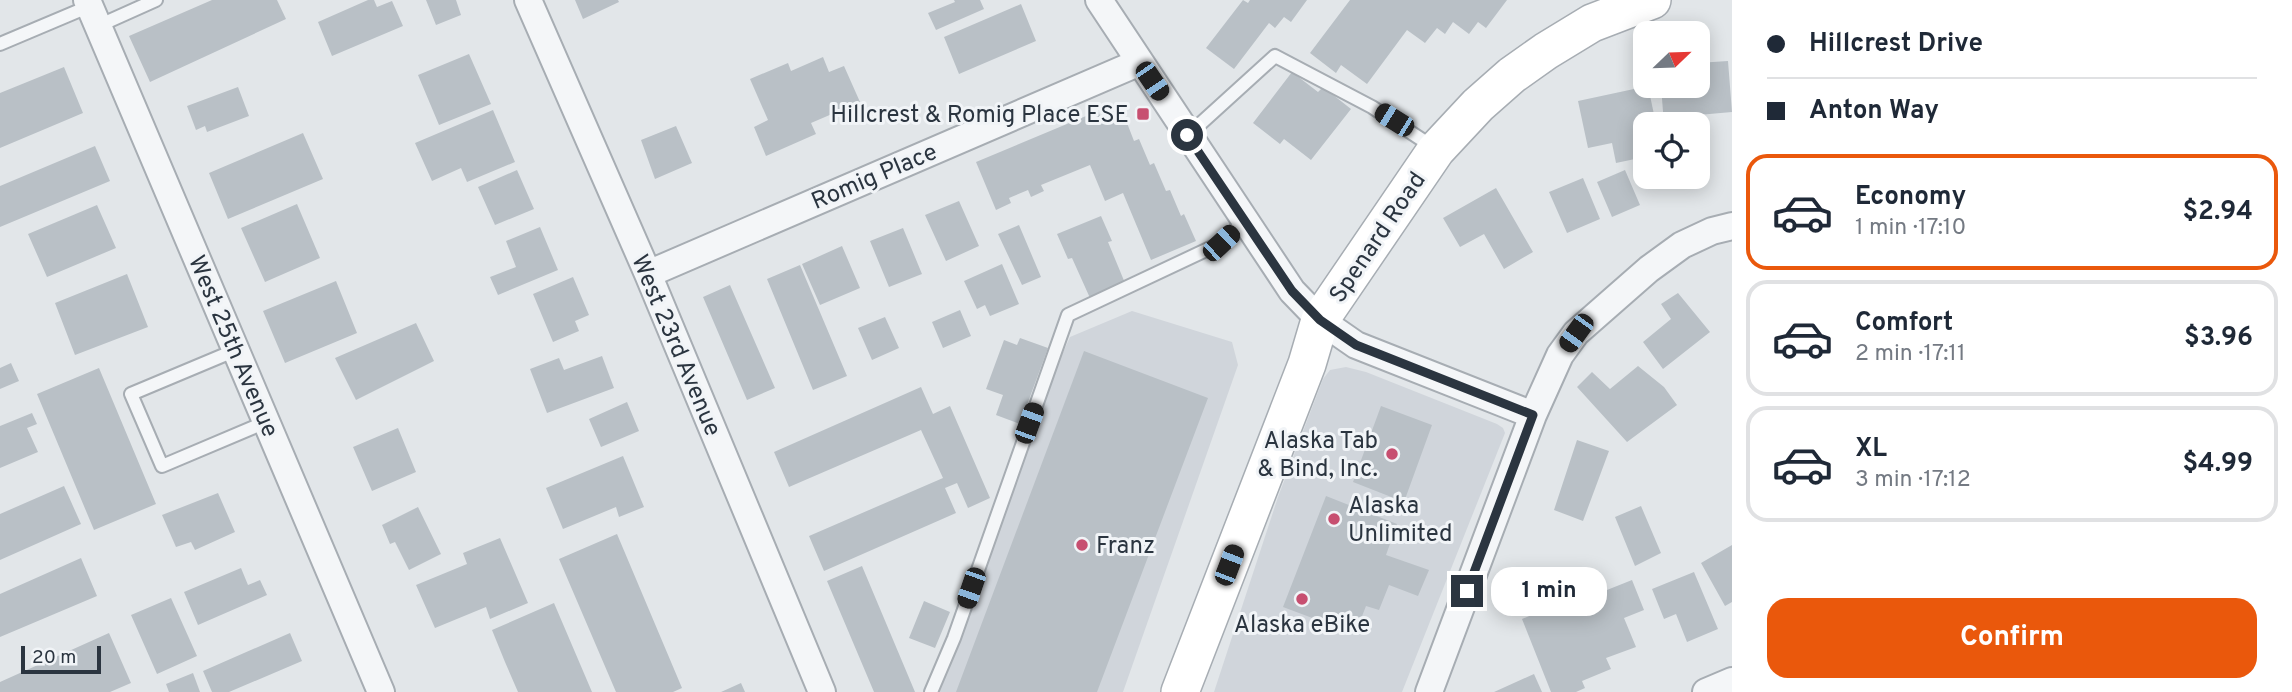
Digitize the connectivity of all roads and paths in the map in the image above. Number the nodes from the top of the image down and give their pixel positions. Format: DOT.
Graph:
graph roads {
  1 [pos="156,0"];
  2 [pos="528,0"];
  3 [pos="1099,0"];
  4 [pos="1651,0"];
  5 [pos="92,10"];
  6 [pos="0,44"];
  7 [pos="1140,62"];
  8 [pos="1187,135"];
  9 [pos="1437,150"];
  10 [pos="1245,221"];
  11 [pos="1732,226"];
  12 [pos="648,274"];
  13 [pos="1320,320"];
  14 [pos="236,350"];
  15 [pos="1533,415"];
  16 [pos="267,422"];
  17 [pos="1732,681"];
  18 [pos="381,692"];
  19 [pos="822,692"];
  20 [pos="931,692"];
  21 [pos="1180,692"];
  22 [pos="1429,692"];
  23 [pos="1706,692"];
  1 -- 5 [label="lane"];
  2 -- 12 [label="street, West 23rd Avenue"];
  3 -- 7 [label="street"];
  4 -- 9 [label="main road, Spenard Road"];
  5 -- 6 [label="lane"];
  5 -- 14 [label="street, West 25th Avenue"];
  7 -- 8 [label="street"];
  7 -- 12 [label="street, Romig Place"];
  8 -- 9 [label="lane"];
  8 -- 10 [label="street"];
  9 -- 13 [label="main road, Spenard Road"];
  10 -- 13 [label="street"];
  10 -- 20 [label="lane"];
  11 -- 15 [label="street"];
  12 -- 19 [label="street, West 23rd Avenue"];
  13 -- 15 [label="street"];
  13 -- 21 [label="main road, Spenard Road"];
  14 -- 16 [label="street, West 25th Avenue"];
  14 -- 16 [label="lane"];
  15 -- 22 [label="street"];
  16 -- 18 [label="street, West 25th Avenue"];
  17 -- 23 [label="street"];
}
